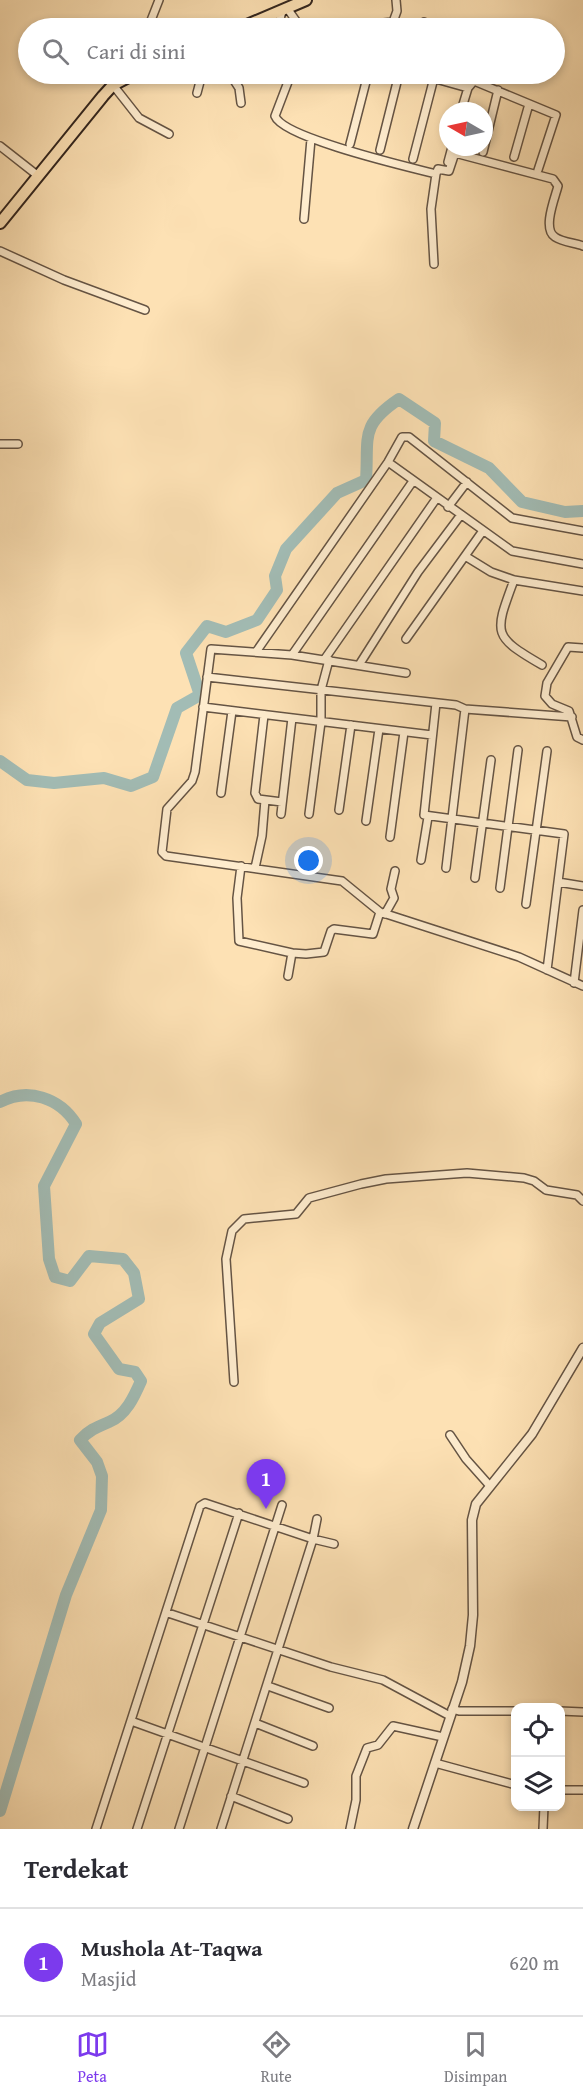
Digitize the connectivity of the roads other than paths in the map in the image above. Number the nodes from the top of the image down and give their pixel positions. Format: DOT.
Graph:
graph roads {
  1 [pos="159,0"];
  2 [pos="306,0"];
  3 [pos="396,0"];
  4 [pos="285,9"];
  5 [pos="152,18"];
  6 [pos="264,18"];
  7 [pos="282,18"];
  8 [pos="293,18"];
  9 [pos="394,18"];
  10 [pos="199,84"];
  11 [pos="236,84"];
  12 [pos="287,84"];
  13 [pos="365,84"];
  14 [pos="396,84"];
  15 [pos="432,84"];
  16 [pos="457,84"];
  17 [pos="471,84"];
  18 [pos="482,84"];
  19 [pos="114,85"];
  20 [pos="468,88"];
  21 [pos="498,90"];
  22 [pos="197,93"];
  23 [pos="464,102"];
  24 [pos="241,103"];
  25 [pos="529,104"];
  26 [pos="493,111"];
  27 [pos="169,134"];
  28 [pos="311,139"];
  29 [pos="350,144"];
  30 [pos="0,146"];
  31 [pos="380,150"];
  32 [pos="450,156"];
  33 [pos="514,157"];
  34 [pos="413,159"];
  35 [pos="448,162"];
  36 [pos="538,170"];
  37 [pos="436,174"];
  38 [pos="37,175"];
  39 [pos="304,219"];
  40 [pos="0,223"];
  41 [pos="583,246"];
  42 [pos="0,251"];
  43 [pos="434,264"];
  44 [pos="145,310"];
  45 [pos="0,444"];
  46 [pos="18,444"];
  47 [pos="388,462"];
  48 [pos="413,481"];
  49 [pos="467,482"];
  50 [pos="436,499"];
  51 [pos="448,507"];
  52 [pos="460,516"];
  53 [pos="583,531"];
  54 [pos="482,532"];
  55 [pos="465,556"];
  56 [pos="583,564"];
  57 [pos="514,580"];
  58 [pos="583,591"];
  59 [pos="406,639"];
  60 [pos="583,648"];
  61 [pos="256,652"];
  62 [pos="292,656"];
  63 [pos="326,660"];
  64 [pos="359,664"];
  65 [pos="542,666"];
  66 [pos="406,673"];
  67 [pos="207,677"];
  68 [pos="321,690"];
  69 [pos="436,703"];
  70 [pos="203,707"];
  71 [pos="465,709"];
  72 [pos="232,711"];
  73 [pos="264,715"];
  74 [pos="572,717"];
  75 [pos="292,718"];
  76 [pos="321,722"];
  77 [pos="351,725"];
  78 [pos="379,729"];
  79 [pos="404,732"];
  80 [pos="432,735"];
  81 [pos="583,740"];
  82 [pos="518,750"];
  83 [pos="547,751"];
  84 [pos="491,760"];
  85 [pos="221,793"];
  86 [pos="265,800"];
  87 [pos="282,802"];
  88 [pos="339,810"];
  89 [pos="281,814"];
  90 [pos="309,814"];
  91 [pos="428,817"];
  92 [pos="451,819"];
  93 [pos="366,821"];
  94 [pos="483,823"];
  95 [pos="508,825"];
  96 [pos="537,830"];
  97 [pos="390,837"];
  98 [pos="421,860"];
  99 [pos="241,866"];
  100 [pos="255,868"];
  101 [pos="446,868"];
  102 [pos="395,871"];
  103 [pos="475,878"];
  104 [pos="558,882"];
  105 [pos="583,886"];
  106 [pos="500,888"];
  107 [pos="526,904"];
  108 [pos="583,910"];
  109 [pos="382,913"];
  110 [pos="292,953"];
  111 [pos="547,970"];
  112 [pos="288,976"];
  113 [pos="574,983"];
  114 [pos="583,986"];
  115 [pos="583,1201"];
  116 [pos="583,1348"];
  117 [pos="234,1382"];
  118 [pos="450,1435"];
  119 [pos="490,1486"];
  120 [pos="282,1505"];
  121 [pos="239,1513"];
  122 [pos="317,1520"];
  123 [pos="276,1525"];
  124 [pos="313,1539"];
  125 [pos="334,1544"];
  126 [pos="168,1612"];
  127 [pos="204,1625"];
  128 [pos="242,1636"];
  129 [pos="279,1649"];
  130 [pos="268,1686"];
  131 [pos="329,1707"];
  132 [pos="511,1711"];
  133 [pos="565,1711"];
  134 [pos="451,1712"];
  135 [pos="583,1712"];
  136 [pos="131,1721"];
  137 [pos="255,1723"];
  138 [pos="167,1732"];
  139 [pos="443,1737"];
  140 [pos="205,1746"];
  141 [pos="313,1746"];
  142 [pos="243,1759"];
  143 [pos="435,1763"];
  144 [pos="304,1783"];
  145 [pos="511,1784"];
  146 [pos="565,1790"];
  147 [pos="583,1790"];
  148 [pos="231,1796"];
  149 [pos="544,1811"];
  150 [pos="288,1819"];
  151 [pos="96,1829"];
  152 [pos="137,1829"];
  153 [pos="178,1829"];
  154 [pos="220,1829"];
  155 [pos="350,1829"];
  156 [pos="413,1829"];
  157 [pos="543,1829"];
  1 -- 5 [label="street"];
  2 -- 4 [label="main road"];
  3 -- 9 [label="street"];
  4 -- 6 [label="main road"];
  4 -- 7 [label="street"];
  4 -- 8 [label="street"];
  10 -- 22 [label="street"];
  11 -- 24 [label="street"];
  12 -- 28 [label="street"];
  13 -- 29 [label="street"];
  14 -- 31 [label="street"];
  15 -- 34 [label="street"];
  16 -- 20 [label="street"];
  17 -- 20 [label="street"];
  18 -- 21 [label="street"];
  19 -- 27 [label="street"];
  19 -- 38 [label="main road"];
  20 -- 23 [label="street"];
  21 -- 25 [label="street"];
  21 -- 26 [label="street"];
  25 -- 33 [label="street"];
  25 -- 36 [label="street"];
  28 -- 37 [label="street"];
  28 -- 39 [label="street"];
  30 -- 38 [label="street"];
  32 -- 35 [label="street"];
  37 -- 41 [label="street"];
  37 -- 43 [label="street"];
  38 -- 40 [label="main road"];
  42 -- 44 [label="street"];
  45 -- 46 [label="street"];
  47 -- 48 [label="street"];
  47 -- 49 [label="street"];
  47 -- 61 [label="street"];
  48 -- 50 [label="street"];
  48 -- 62 [label="street"];
  49 -- 51 [label="street"];
  49 -- 53 [label="street"];
  50 -- 51 [label="street"];
  50 -- 63 [label="street"];
  51 -- 52 [label="street"];
  52 -- 54 [label="street"];
  52 -- 64 [label="street"];
  54 -- 55 [label="street"];
  54 -- 56 [label="street"];
  55 -- 57 [label="street"];
  55 -- 59 [label="street"];
  57 -- 58 [label="street"];
  57 -- 65 [label="street"];
  60 -- 74 [label="street"];
  61 -- 62 [label="street"];
  61 -- 67 [label="street"];
  62 -- 63 [label="street"];
  63 -- 64 [label="street"];
  63 -- 68 [label="street"];
  64 -- 66 [label="street"];
  67 -- 68 [label="street"];
  67 -- 70 [label="street"];
  68 -- 69 [label="street"];
  68 -- 76 [label="street"];
  69 -- 71 [label="street"];
  69 -- 80 [label="street"];
  70 -- 72 [label="street"];
  70 -- 99 [label="street"];
  71 -- 74 [label="street"];
  71 -- 92 [label="street"];
  72 -- 73 [label="street"];
  72 -- 85 [label="street"];
  73 -- 75 [label="street"];
  73 -- 86 [label="street"];
  74 -- 81 [label="street"];
  75 -- 76 [label="street"];
  75 -- 87 [label="street"];
  76 -- 77 [label="street"];
  76 -- 90 [label="street"];
  77 -- 78 [label="street"];
  77 -- 88 [label="street"];
  78 -- 79 [label="street"];
  78 -- 93 [label="street"];
  79 -- 80 [label="street"];
  79 -- 97 [label="street"];
  80 -- 91 [label="street"];
  82 -- 95 [label="street"];
  83 -- 96 [label="street"];
  84 -- 94 [label="street"];
  86 -- 87 [label="street"];
  86 -- 100 [label="street"];
  87 -- 89 [label="street"];
  91 -- 92 [label="street"];
  91 -- 98 [label="street"];
  92 -- 94 [label="street"];
  92 -- 101 [label="street"];
  94 -- 95 [label="street"];
  94 -- 103 [label="street"];
  95 -- 96 [label="street"];
  95 -- 106 [label="street"];
  96 -- 104 [label="street"];
  96 -- 107 [label="street"];
  99 -- 100 [label="street"];
  99 -- 110 [label="street"];
  100 -- 109 [label="street"];
  102 -- 109 [label="street"];
  104 -- 105 [label="street"];
  104 -- 111 [label="street"];
  108 -- 113 [label="street"];
  109 -- 110 [label="street"];
  109 -- 111 [label="street"];
  110 -- 112 [label="street"];
  111 -- 113 [label="street"];
  113 -- 114 [label="street"];
  115 -- 117 [label="street"];
  116 -- 119 [label="street"];
  118 -- 119 [label="street"];
  119 -- 134 [label="street"];
  120 -- 123 [label="street"];
  121 -- 123 [label="street"];
  121 -- 126 [label="street"];
  121 -- 127 [label="street"];
  122 -- 124 [label="street"];
  123 -- 124 [label="street"];
  123 -- 128 [label="street"];
  124 -- 125 [label="street"];
  124 -- 129 [label="street"];
  126 -- 127 [label="street"];
  126 -- 136 [label="street"];
  127 -- 128 [label="street"];
  127 -- 138 [label="street"];
  128 -- 129 [label="street"];
  128 -- 140 [label="street"];
  129 -- 130 [label="street"];
  129 -- 134 [label="street"];
  130 -- 131 [label="street"];
  130 -- 137 [label="street"];
  132 -- 134 [label="street"];
  133 -- 135 [label="street"];
  134 -- 139 [label="street"];
  136 -- 138 [label="street"];
  136 -- 151 [label="street"];
  137 -- 141 [label="street"];
  137 -- 142 [label="street"];
  138 -- 140 [label="street"];
  138 -- 152 [label="street"];
  139 -- 143 [label="street"];
  139 -- 155 [label="street"];
  140 -- 142 [label="street"];
  140 -- 153 [label="street"];
  142 -- 144 [label="street"];
  142 -- 148 [label="street"];
  143 -- 145 [label="street"];
  143 -- 156 [label="street"];
  146 -- 147 [label="street"];
  148 -- 150 [label="street"];
  148 -- 154 [label="street"];
  149 -- 157 [label="street"];
}
